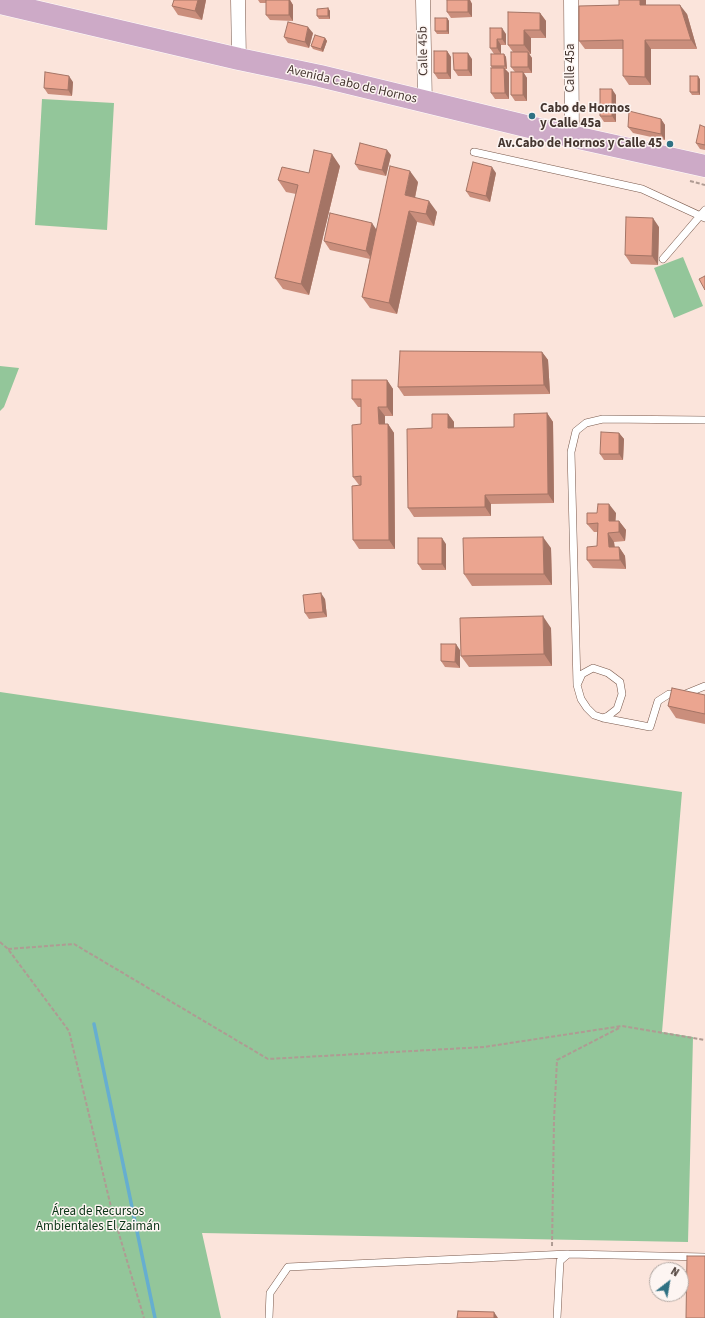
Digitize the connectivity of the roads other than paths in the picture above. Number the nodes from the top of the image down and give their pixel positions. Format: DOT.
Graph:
graph roads {
  1 [pos="238,0"];
  2 [pos="423,0"];
  3 [pos="571,0"];
  4 [pos="0,3"];
  5 [pos="50,7"];
  6 [pos="239,59"];
  7 [pos="425,102"];
  8 [pos="572,136"];
  9 [pos="474,152"];
  10 [pos="705,166"];
  11 [pos="705,210"];
  12 [pos="702,217"];
  13 [pos="663,260"];
  14 [pos="705,420"];
  15 [pos="577,685"];
  16 [pos="705,686"];
  17 [pos="682,696"];
  18 [pos="697,698"];
  19 [pos="602,718"];
  20 [pos="568,1254"];
  21 [pos="705,1257"];
  22 [pos="269,1318"];
  23 [pos="557,1318"];
  1 -- 6 [label="street"];
  2 -- 7 [label="street, Calle 45b"];
  3 -- 8 [label="street, Calle 45a"];
  4 -- 5 [label="main road, Avenida Cabo de Hornos"];
  5 -- 6 [label="main road, Avenida Cabo de Hornos"];
  6 -- 7 [label="main road, Avenida Cabo de Hornos"];
  7 -- 8 [label="main road, Avenida Cabo de Hornos"];
  8 -- 10 [label="main road, Avenida Cabo de Hornos"];
  9 -- 12 [label="lane"];
  11 -- 12 [label="lane"];
  12 -- 13 [label="lane"];
  14 -- 15 [label="lane"];
  15 -- 19 [label="lane"];
  15 -- 19 [label="lane"];
  16 -- 17 [label="lane"];
  17 -- 18 [label="lane"];
  17 -- 19 [label="lane"];
  20 -- 21 [label="lane"];
  20 -- 22 [label="lane"];
  20 -- 23 [label="lane"];
}
